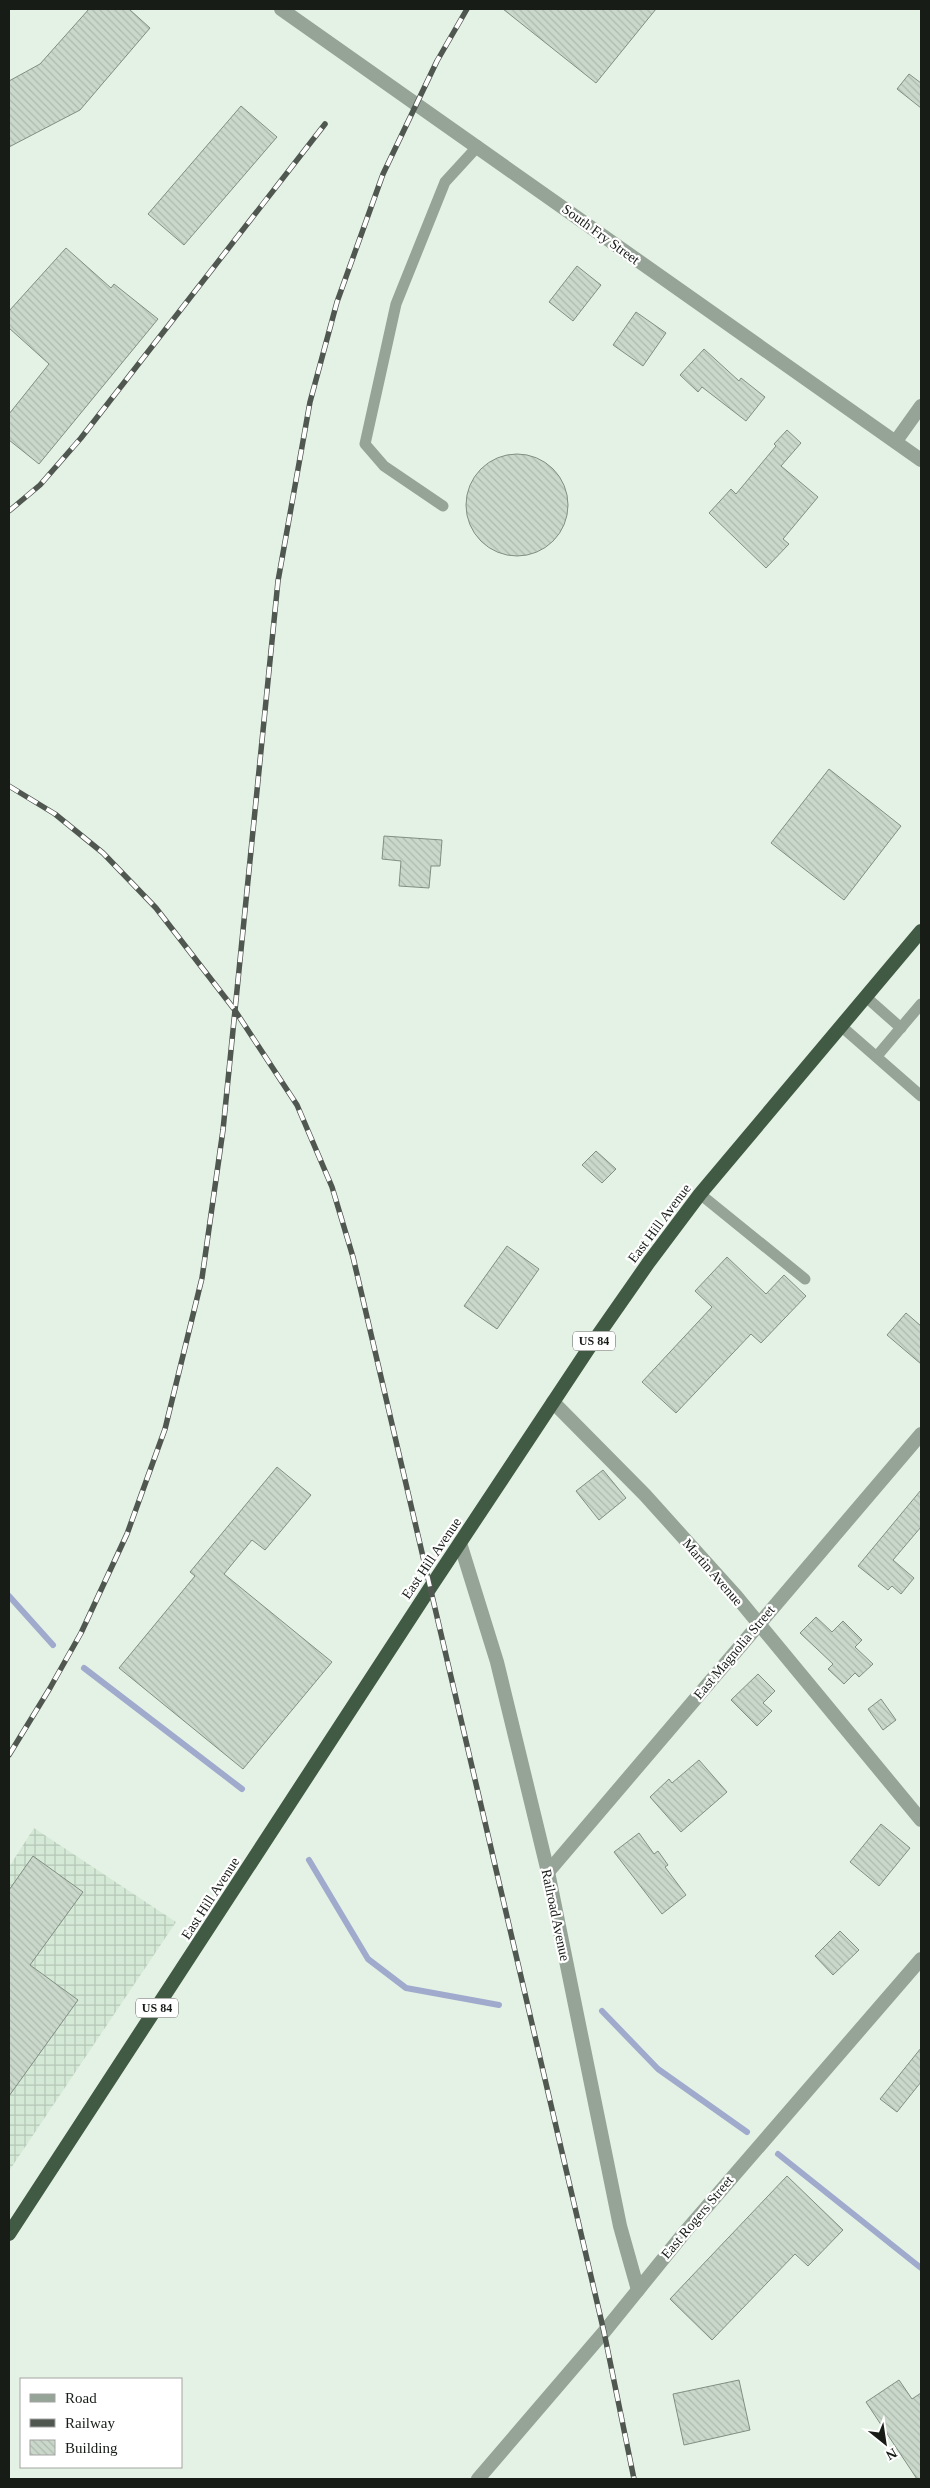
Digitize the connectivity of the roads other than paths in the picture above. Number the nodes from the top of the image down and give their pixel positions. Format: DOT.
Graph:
graph roads {
  1 [pos="281,9"];
  2 [pos="478,146"];
  3 [pos="921,406"];
  4 [pos="896,441"];
  5 [pos="921,460"];
  6 [pos="443,506"];
  7 [pos="921,931"];
  8 [pos="866,997"];
  9 [pos="921,1004"];
  10 [pos="841,1026"];
  11 [pos="901,1028"];
  12 [pos="877,1056"];
  13 [pos="921,1096"];
  14 [pos="700,1194"];
  15 [pos="805,1279"];
  16 [pos="553,1402"];
  17 [pos="921,1434"];
  18 [pos="460,1543"];
  19 [pos="757,1624"];
  20 [pos="921,1820"];
  21 [pos="548,1872"];
  22 [pos="921,1959"];
  23 [pos="9,2234"];
  24 [pos="638,2290"];
  25 [pos="478,2479"];
  1 -- 2 [label="street, South Fry Street"];
  2 -- 4 [label="street, South Fry Street"];
  2 -- 6 [label="lane"];
  3 -- 4 [label="street"];
  4 -- 5 [label="street, South Fry Street"];
  7 -- 8 [label="highway, East Hill Avenue / US 84"];
  8 -- 10 [label="highway, East Hill Avenue / US 84"];
  8 -- 11 [label="lane"];
  9 -- 11 [label="lane"];
  10 -- 12 [label="lane"];
  10 -- 14 [label="highway, East Hill Avenue / US 84"];
  11 -- 12 [label="lane"];
  12 -- 13 [label="lane"];
  14 -- 15 [label="lane"];
  14 -- 16 [label="highway, East Hill Avenue / US 84"];
  16 -- 18 [label="highway, East Hill Avenue / US 84"];
  16 -- 19 [label="street, Martin Avenue"];
  17 -- 19 [label="street, East Magnolia Street"];
  18 -- 21 [label="street, Railroad Avenue"];
  18 -- 23 [label="highway, East Hill Avenue / US 84"];
  19 -- 20 [label="street, Martin Avenue"];
  19 -- 21 [label="street, East Magnolia Street"];
  21 -- 24 [label="street, Railroad Avenue"];
  22 -- 24 [label="street, East Rogers Street"];
  24 -- 25 [label="street, East Rogers Street"];
}
